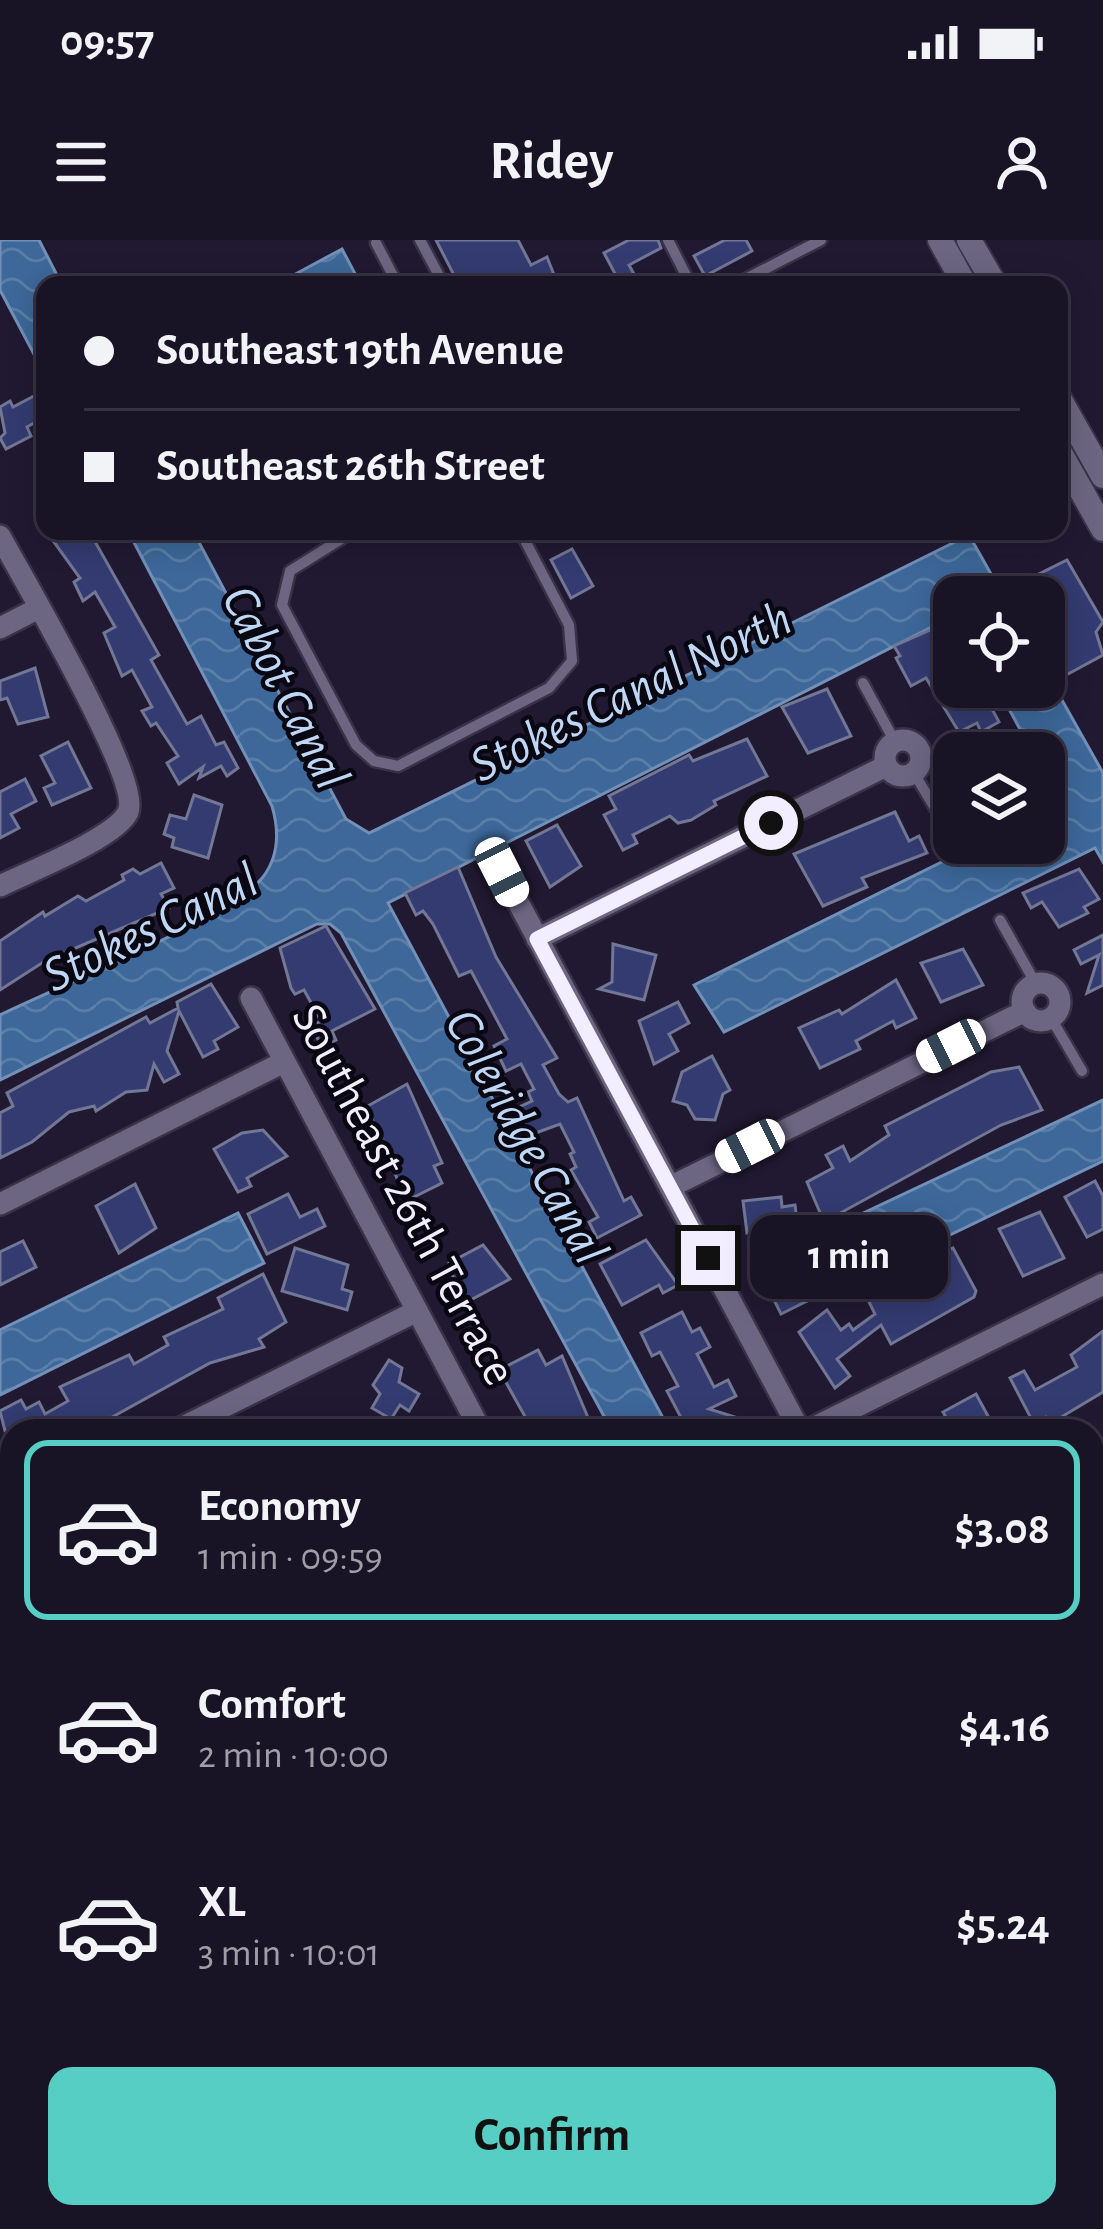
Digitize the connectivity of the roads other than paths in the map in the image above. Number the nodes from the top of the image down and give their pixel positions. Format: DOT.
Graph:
graph roads {
  1 [pos="420,240"];
  2 [pos="668,240"];
  3 [pos="821,240"];
  4 [pos="940,240"];
  5 [pos="969,240"];
  6 [pos="376,243"];
  7 [pos="393,276"];
  8 [pos="439,276"];
  9 [pos="687,276"];
  10 [pos="751,276"];
  11 [pos="960,276"];
  12 [pos="990,276"];
  13 [pos="1068,414"];
  14 [pos="1068,467"];
  15 [pos="1103,476"];
  16 [pos="1103,529"];
  17 [pos="0,536"];
  18 [pos="340,540"];
  19 [pos="525,540"];
  20 [pos="37,609"];
  21 [pos="0,628"];
  22 [pos="862,683"];
  23 [pos="895,742"];
  24 [pos="886,766"];
  25 [pos="914,773"];
  26 [pos="933,805"];
  27 [pos="502,872"];
  28 [pos="0,886"];
  29 [pos="1000,920"];
  30 [pos="537,939"];
  31 [pos="1036,984"];
  32 [pos="251,998"];
  33 [pos="1024,1011"];
  34 [pos="1051,1018"];
  35 [pos="284,1062"];
  36 [pos="1082,1071"];
  37 [pos="670,1186"];
  38 [pos="0,1204"];
  39 [pos="1103,1284"];
  40 [pos="417,1311"];
  41 [pos="199,1419"];
  42 [pos="475,1419"];
  43 [pos="797,1419"];
  44 [pos="828,1419"];
  1 -- 8 [label="lane"];
  2 -- 9 [label="lane"];
  3 -- 10 [label="lane"];
  4 -- 11 [label="street"];
  5 -- 12 [label="street"];
  6 -- 7 [label="lane"];
  13 -- 15 [label="street"];
  14 -- 16 [label="street"];
  17 -- 20 [label="street"];
  18 -- 19 [label="lane"];
  20 -- 21 [label="street"];
  20 -- 28 [label="street"];
  22 -- 23 [label="lane"];
  23 -- 24 [label="street"];
  23 -- 25 [label="street"];
  24 -- 25 [label="street"];
  24 -- 30 [label="street"];
  25 -- 26 [label="lane"];
  27 -- 30 [label="street"];
  29 -- 31 [label="lane"];
  30 -- 37 [label="street"];
  31 -- 33 [label="street"];
  31 -- 34 [label="street"];
  32 -- 35 [label="street, Southeast 26th Terrace"];
  33 -- 34 [label="street"];
  33 -- 37 [label="street"];
  34 -- 36 [label="lane"];
  35 -- 38 [label="street"];
  35 -- 40 [label="street, Southeast 26th Terrace"];
  37 -- 43 [label="street"];
  39 -- 44 [label="street"];
  40 -- 41 [label="street"];
  40 -- 42 [label="street, Southeast 26th Terrace"];
}
